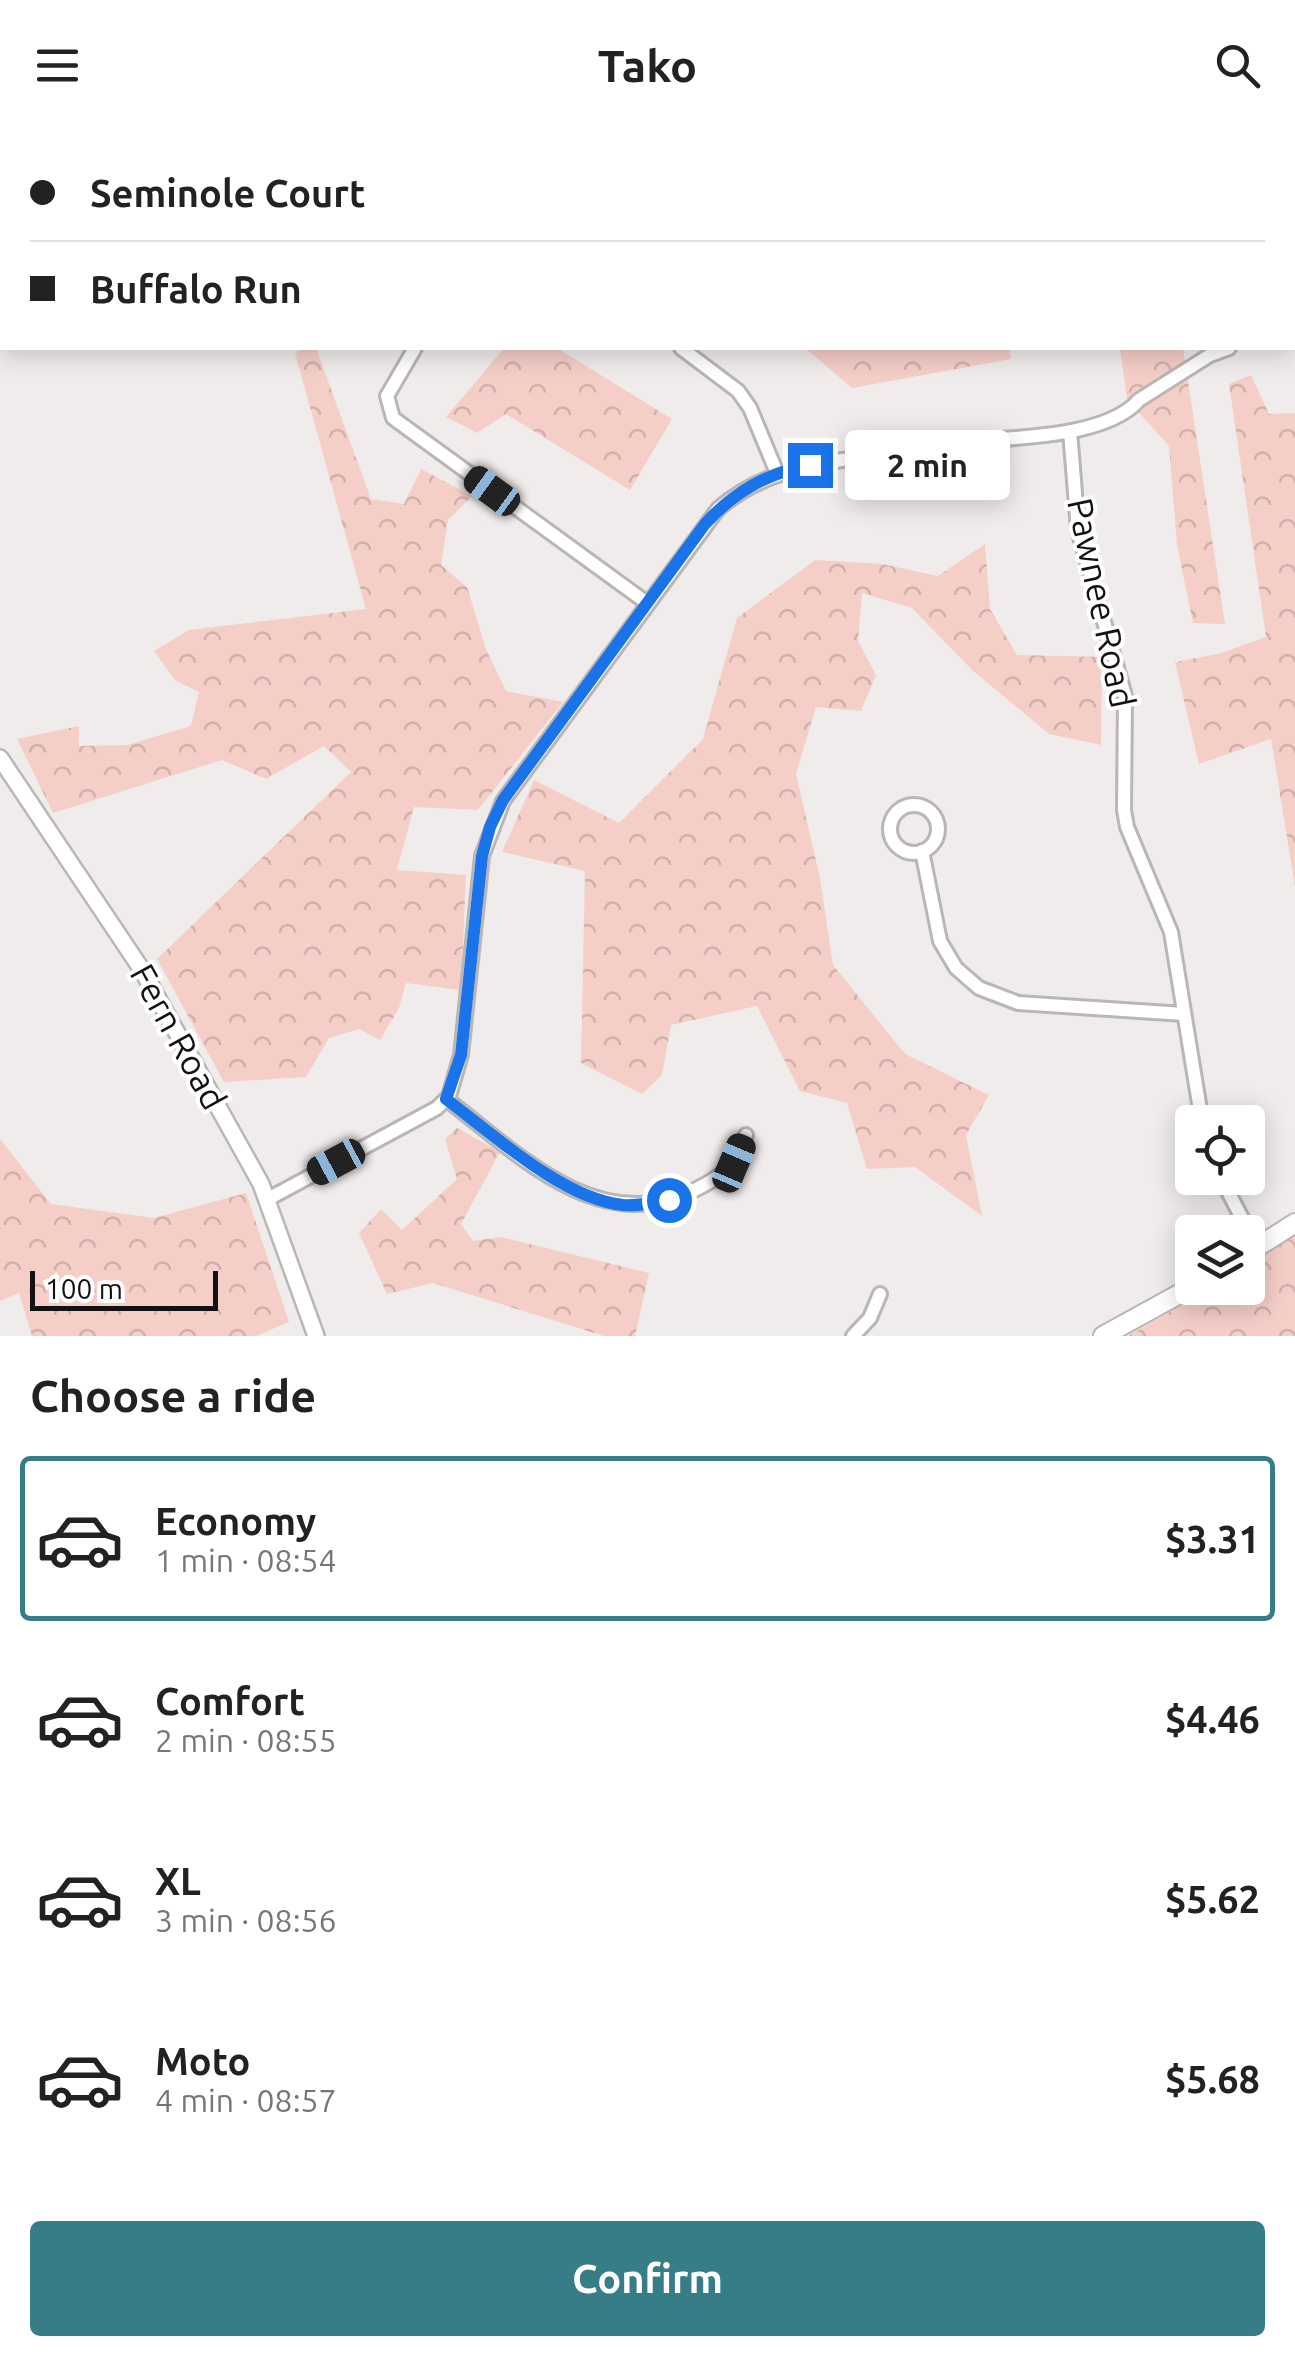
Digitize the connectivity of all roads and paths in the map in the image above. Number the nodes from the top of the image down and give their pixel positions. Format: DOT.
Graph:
graph roads {
  1 [pos="414,350"];
  2 [pos="683,350"];
  3 [pos="1224,350"];
  4 [pos="1070,432"];
  5 [pos="777,473"];
  6 [pos="647,603"];
  7 [pos="0,758"];
  8 [pos="922,852"];
  9 [pos="1184,1014"];
  10 [pos="446,1099"];
  11 [pos="1199,1105"];
  12 [pos="746,1135"];
  13 [pos="268,1199"];
  14 [pos="1295,1223"];
  15 [pos="1265,1242"];
  16 [pos="880,1294"];
  17 [pos="1175,1296"];
  18 [pos="316,1336"];
  19 [pos="853,1336"];
  20 [pos="1103,1336"];
  1 -- 6 [label="street"];
  2 -- 5 [label="street"];
  3 -- 4 [label="street"];
  4 -- 5 [label="street"];
  4 -- 9 [label="street, Pawnee Road"];
  5 -- 6 [label="street"];
  6 -- 10 [label="street"];
  7 -- 13 [label="street, Fern Road"];
  8 -- 9 [label="street"];
  9 -- 11 [label="street, Pawnee Road"];
  10 -- 12 [label="street"];
  10 -- 13 [label="street"];
  13 -- 18 [label="street, Fern Road"];
  14 -- 15 [label="main road"];
  16 -- 19 [label="street"];
  17 -- 20 [label="main road"];
}
